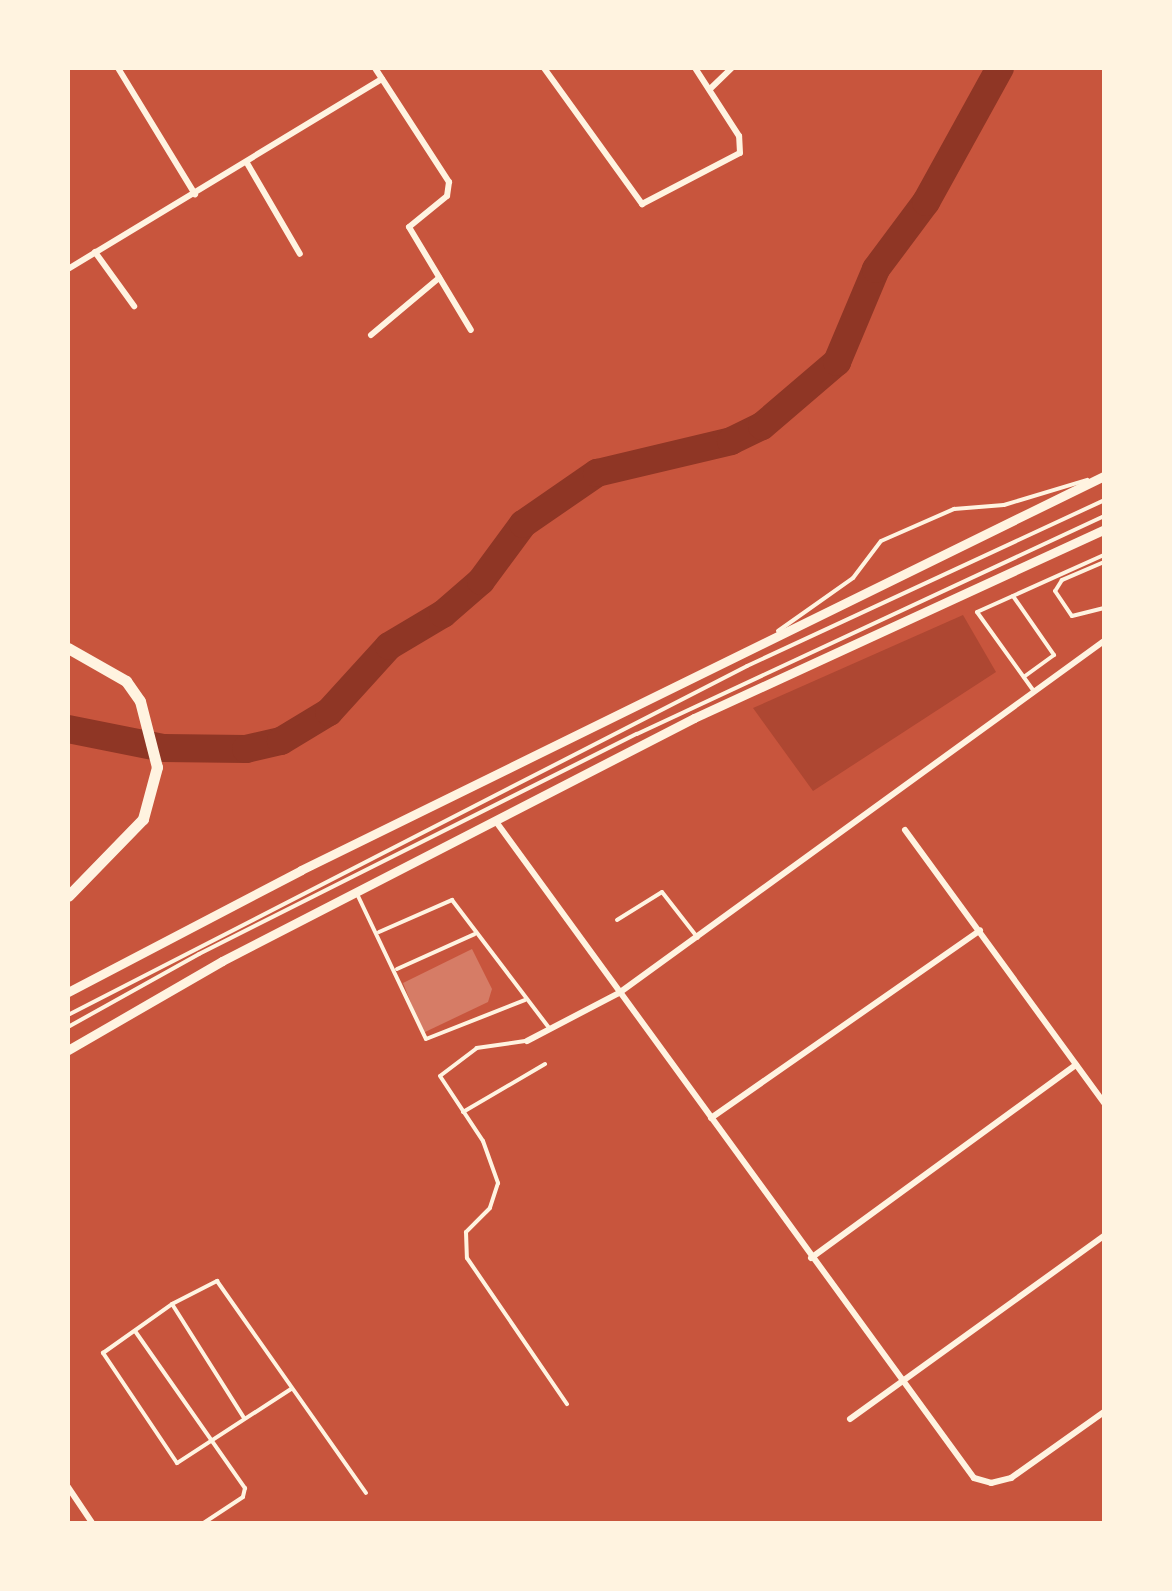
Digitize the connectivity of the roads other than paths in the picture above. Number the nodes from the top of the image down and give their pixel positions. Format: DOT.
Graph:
graph roads {
  1 [pos="118,68"];
  2 [pos="374,68"];
  3 [pos="544,68"];
  4 [pos="694,68"];
  5 [pos="732,68"];
  6 [pos="382,78"];
  7 [pos="710,89"];
  8 [pos="247,163"];
  9 [pos="195,194"];
  10 [pos="95,252"];
  11 [pos="300,254"];
  12 [pos="68,269"];
  13 [pos="440,278"];
  14 [pos="134,306"];
  15 [pos="471,330"];
  16 [pos="372,335"];
  17 [pos="1102,477"];
  18 [pos="1104,500"];
  19 [pos="1104,516"];
  20 [pos="1104,529"];
  21 [pos="1104,559"];
  22 [pos="1012,596"];
  23 [pos="1104,608"];
  24 [pos="775,634"];
  25 [pos="1104,641"];
  26 [pos="68,648"];
  27 [pos="1024,677"];
  28 [pos="1034,692"];
  29 [pos="497,823"];
  30 [pos="905,830"];
  31 [pos="356,893"];
  32 [pos="68,896"];
  33 [pos="617,920"];
  34 [pos="980,930"];
  35 [pos="379,932"];
  36 [pos="476,933"];
  37 [pos="698,938"];
  38 [pos="397,968"];
  39 [pos="68,992"];
  40 [pos="620,994"];
  41 [pos="525,1000"];
  42 [pos="68,1015"];
  43 [pos="68,1028"];
  44 [pos="552,1031"];
  45 [pos="527,1041"];
  46 [pos="68,1050"];
  47 [pos="545,1064"];
  48 [pos="1076,1065"];
  49 [pos="1104,1103"];
  50 [pos="463,1112"];
  51 [pos="711,1118"];
  52 [pos="1104,1236"];
  53 [pos="812,1258"];
  54 [pos="172,1304"];
  55 [pos="134,1330"];
  56 [pos="900,1382"];
  57 [pos="291,1388"];
  58 [pos="567,1404"];
  59 [pos="1104,1412"];
  60 [pos="850,1419"];
  61 [pos="245,1420"];
  62 [pos="213,1442"];
  63 [pos="68,1487"];
  64 [pos="366,1493"];
  65 [pos="93,1524"];
  66 [pos="202,1524"];
  1 -- 9 [label="street"];
  2 -- 6 [label="street"];
  3 -- 7 [label="street"];
  4 -- 7 [label="street"];
  5 -- 7 [label="street"];
  6 -- 8 [label="street"];
  6 -- 13 [label="street"];
  8 -- 9 [label="street"];
  8 -- 11 [label="street"];
  9 -- 10 [label="street"];
  10 -- 12 [label="street"];
  10 -- 14 [label="street"];
  13 -- 15 [label="street"];
  13 -- 16 [label="street"];
  17 -- 24 [label="street"];
  17 -- 24 [label="lane"];
  18 -- 42 [label="lane"];
  19 -- 43 [label="lane"];
  20 -- 29 [label="street"];
  21 -- 22 [label="lane"];
  21 -- 23 [label="lane"];
  22 -- 27 [label="lane"];
  22 -- 27 [label="lane"];
  24 -- 39 [label="street"];
  25 -- 28 [label="street"];
  26 -- 32 [label="highway"];
  27 -- 28 [label="lane"];
  28 -- 37 [label="street"];
  29 -- 31 [label="street"];
  29 -- 40 [label="street"];
  30 -- 34 [label="street"];
  31 -- 35 [label="lane"];
  31 -- 46 [label="street"];
  33 -- 37 [label="lane"];
  34 -- 48 [label="street"];
  34 -- 51 [label="street"];
  35 -- 36 [label="lane"];
  35 -- 38 [label="lane"];
  36 -- 38 [label="lane"];
  36 -- 41 [label="lane"];
  37 -- 40 [label="street"];
  38 -- 41 [label="lane"];
  40 -- 44 [label="street"];
  40 -- 51 [label="street"];
  41 -- 44 [label="lane"];
  44 -- 45 [label="street"];
  45 -- 50 [label="lane"];
  47 -- 50 [label="lane"];
  48 -- 49 [label="street"];
  48 -- 53 [label="street"];
  50 -- 58 [label="lane"];
  51 -- 53 [label="street"];
  52 -- 56 [label="street"];
  53 -- 56 [label="street"];
  54 -- 55 [label="lane"];
  54 -- 57 [label="lane"];
  54 -- 61 [label="lane"];
  55 -- 62 [label="lane"];
  55 -- 62 [label="lane"];
  56 -- 59 [label="street"];
  56 -- 60 [label="street"];
  57 -- 61 [label="lane"];
  57 -- 64 [label="lane"];
  61 -- 62 [label="lane"];
  62 -- 66 [label="lane"];
  63 -- 65 [label="street"];
}
